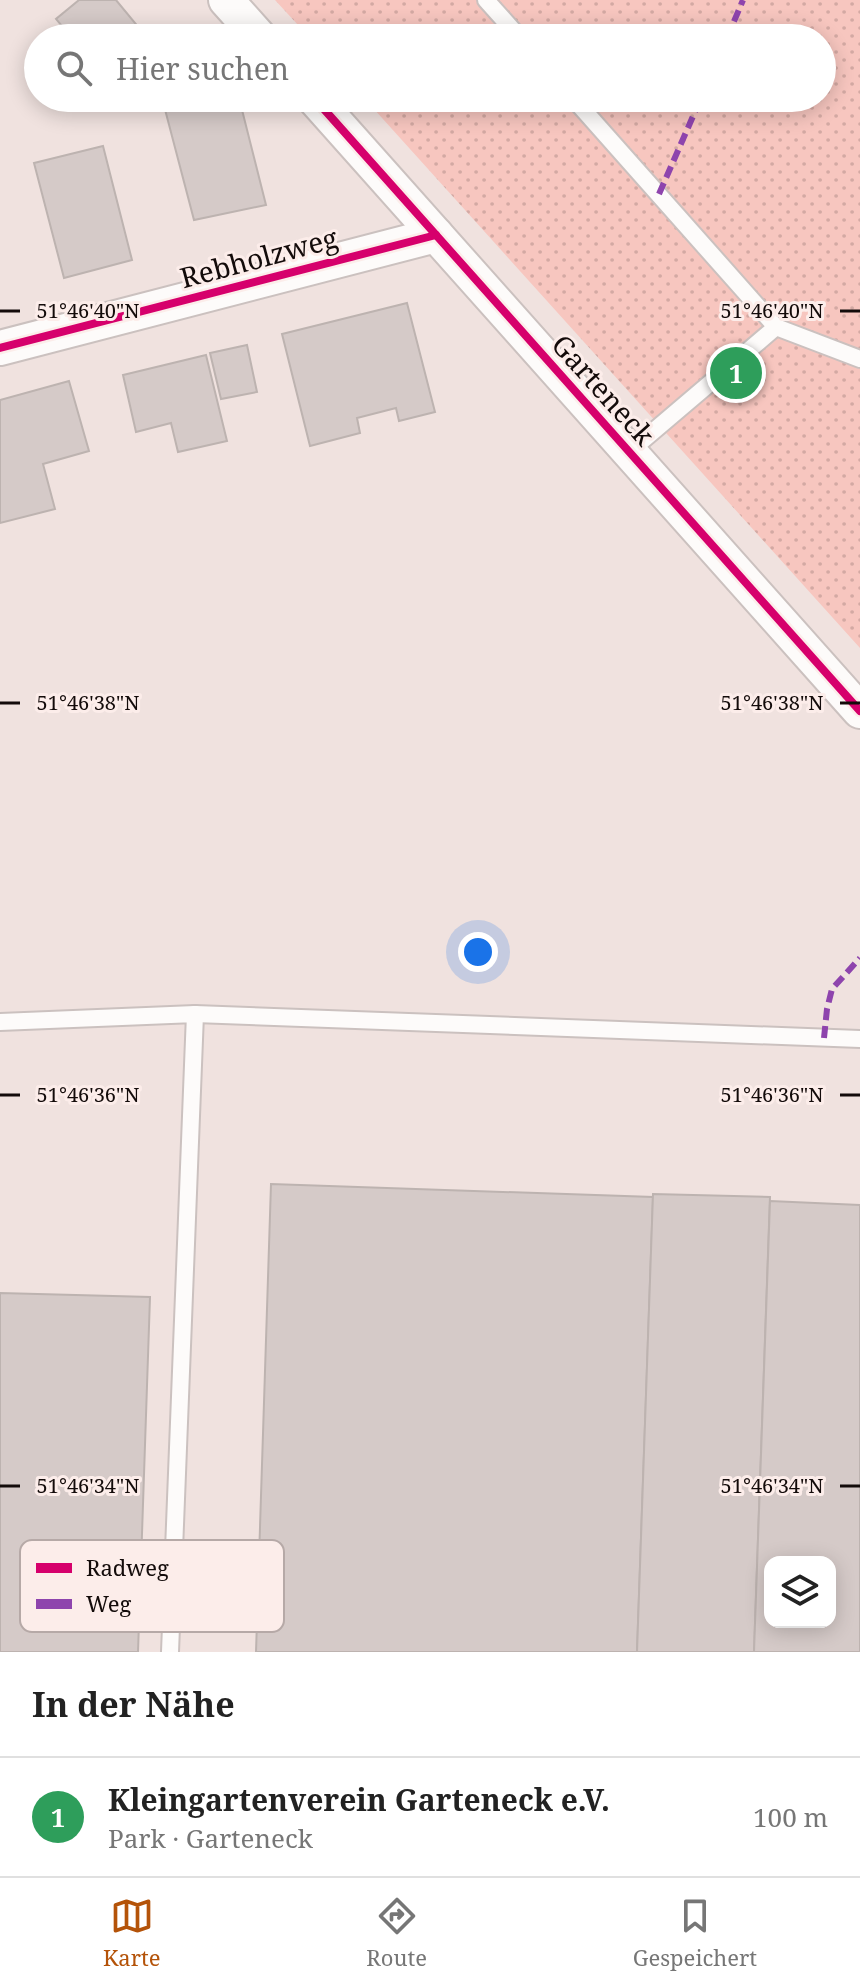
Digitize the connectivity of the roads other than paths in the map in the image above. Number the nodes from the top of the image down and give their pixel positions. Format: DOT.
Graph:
graph roads {
  1 [pos="226,0"];
  2 [pos="486,0"];
  3 [pos="247,24"];
  4 [pos="507,24"];
  5 [pos="326,112"];
  6 [pos="585,112"];
  7 [pos="436,235"];
  8 [pos="776,327"];
  9 [pos="0,348"];
  10 [pos="860,359"];
  11 [pos="629,452"];
  12 [pos="860,711"];
  13 [pos="195,1014"];
  14 [pos="0,1022"];
  15 [pos="860,1039"];
  16 [pos="174,1540"];
  17 [pos="171,1632"];
  18 [pos="170,1652"];
  1 -- 3 [label="street"];
  2 -- 4 [label="lane"];
  5 -- 7 [label="street, Garteneck"];
  6 -- 8 [label="lane"];
  7 -- 9 [label="street, Rebholzweg"];
  7 -- 11 [label="street, Garteneck"];
  8 -- 10 [label="lane"];
  8 -- 11 [label="lane"];
  11 -- 12 [label="street, Garteneck"];
  13 -- 14 [label="lane"];
  13 -- 15 [label="lane"];
  13 -- 16 [label="lane"];
  17 -- 18 [label="lane"];
}
